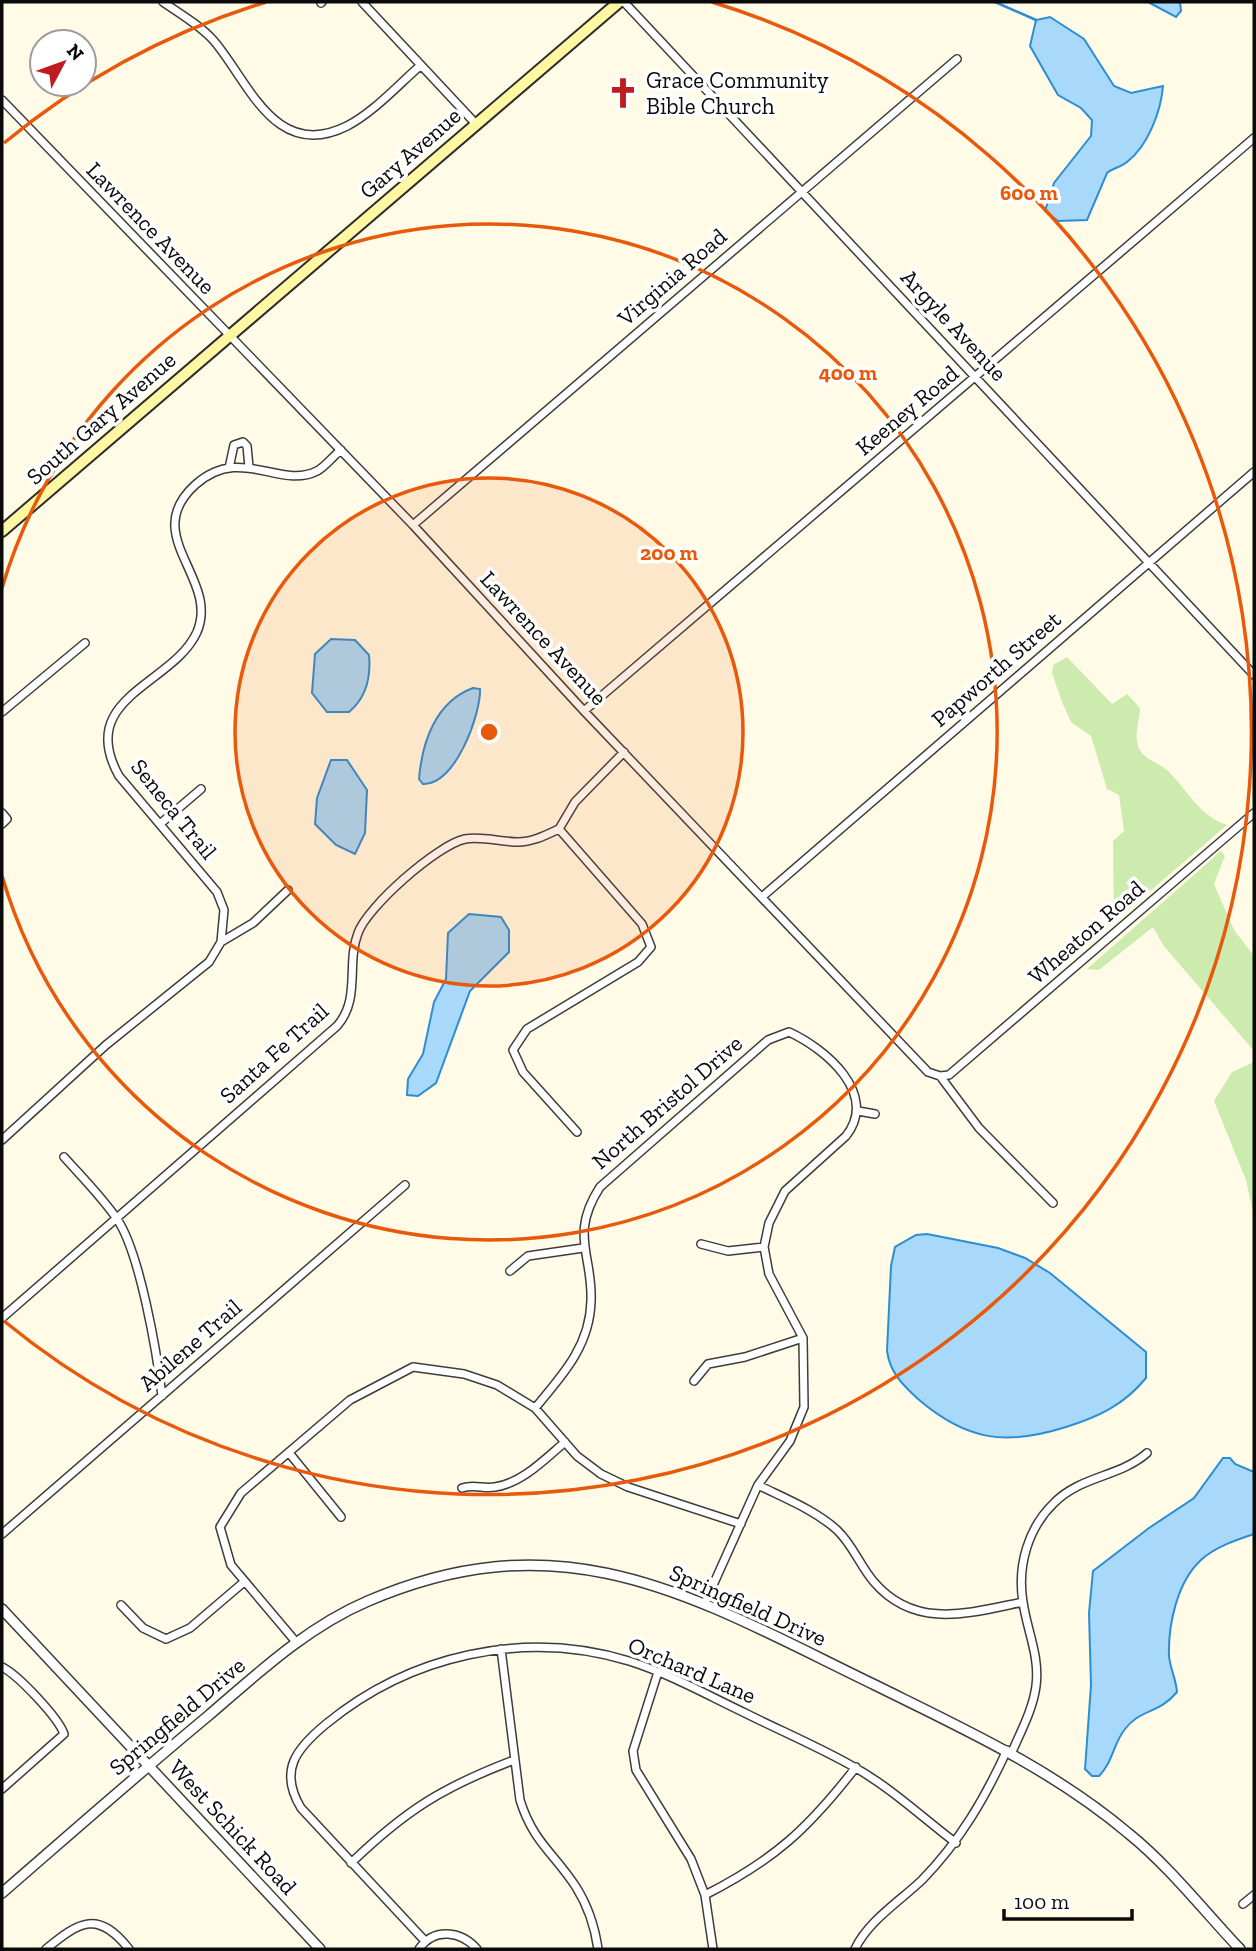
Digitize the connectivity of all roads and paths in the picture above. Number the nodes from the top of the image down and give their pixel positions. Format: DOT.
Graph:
graph roads {
  1 [pos="163,2"];
  2 [pos="362,2"];
  3 [pos="619,2"];
  4 [pos="624,2"];
  5 [pos="957,59"];
  6 [pos="421,65"];
  7 [pos="2,100"];
  8 [pos="476,124"];
  9 [pos="1254,138"];
  10 [pos="803,190"];
  11 [pos="228,335"];
  12 [pos="976,376"];
  13 [pos="341,450"];
  14 [pos="249,467"];
  15 [pos="229,468"];
  16 [pos="1254,472"];
  17 [pos="413,525"];
  18 [pos="2,531"];
  19 [pos="1149,562"];
  20 [pos="85,643"];
  21 [pos="1254,675"];
  22 [pos="584,711"];
  23 [pos="2,712"];
  24 [pos="624,752"];
  25 [pos="201,789"];
  26 [pos="2,813"];
  27 [pos="1254,813"];
  28 [pos="2,824"];
  29 [pos="160,824"];
  30 [pos="559,829"];
  31 [pos="288,890"];
  32 [pos="763,896"];
  33 [pos="221,942"];
  34 [pos="940,1076"];
  35 [pos="858,1111"];
  36 [pos="875,1114"];
  37 [pos="577,1132"];
  38 [pos="2,1140"];
  39 [pos="64,1157"];
  40 [pos="405,1185"];
  41 [pos="1053,1203"];
  42 [pos="118,1220"];
  43 [pos="701,1244"];
  44 [pos="764,1247"];
  45 [pos="583,1248"];
  46 [pos="510,1271"];
  47 [pos="2,1318"];
  48 [pos="803,1338"];
  49 [pos="694,1381"];
  50 [pos="162,1396"];
  51 [pos="535,1408"];
  52 [pos="565,1443"];
  53 [pos="1147,1452"];
  54 [pos="290,1454"];
  55 [pos="758,1485"];
  56 [pos="462,1488"];
  57 [pos="341,1517"];
  58 [pos="741,1524"];
  59 [pos="2,1534"];
  60 [pos="244,1582"];
  61 [pos="1023,1602"];
  62 [pos="705,1603"];
  63 [pos="121,1605"];
  64 [pos="2,1609"];
  65 [pos="296,1642"];
  66 [pos="501,1649"];
  67 [pos="2,1667"];
  68 [pos="658,1672"];
  69 [pos="1010,1751"];
  70 [pos="514,1760"];
  71 [pos="149,1765"];
  72 [pos="856,1768"];
  73 [pos="2,1789"];
  74 [pos="956,1843"];
  75 [pos="351,1863"];
  76 [pos="2,1893"];
  77 [pos="705,1895"];
  78 [pos="1254,1895"];
  79 [pos="1244,1904"];
  80 [pos="425,1941"];
  81 [pos="46,1949"];
  82 [pos="129,1949"];
  83 [pos="320,1949"];
  84 [pos="419,1949"];
  85 [pos="477,1949"];
  86 [pos="598,1949"];
  87 [pos="713,1949"];
  88 [pos="855,1949"];
  89 [pos="1240,1949"];
  1 -- 6 [label="street"];
  2 -- 6 [label="street"];
  3 -- 8 [label="main road, Gary Avenue"];
  4 -- 10 [label="street, Argyle Avenue"];
  5 -- 10 [label="street, Virginia Road"];
  6 -- 8 [label="street"];
  7 -- 11 [label="street, Lawrence Avenue"];
  8 -- 11 [label="main road, Gary Avenue"];
  9 -- 12 [label="street, Keeney Road"];
  10 -- 12 [label="street, Argyle Avenue"];
  10 -- 17 [label="street, Virginia Road"];
  11 -- 13 [label="street, Lawrence Avenue"];
  11 -- 18 [label="main road, South Gary Avenue"];
  12 -- 19 [label="street, Argyle Avenue"];
  12 -- 22 [label="street, Keeney Road"];
  13 -- 14 [label="street, Seneca Trail"];
  13 -- 17 [label="street, Lawrence Avenue"];
  14 -- 15 [label="street, Seneca Trail"];
  14 -- 15 [label="street"];
  15 -- 29 [label="street, Seneca Trail"];
  16 -- 19 [label="street, Papworth Street"];
  17 -- 22 [label="street, Lawrence Avenue"];
  19 -- 21 [label="street, Argyle Avenue"];
  19 -- 32 [label="street, Papworth Street"];
  20 -- 23 [label="street"];
  22 -- 24 [label="street, Lawrence Avenue"];
  24 -- 30 [label="street"];
  24 -- 32 [label="street, Lawrence Avenue"];
  25 -- 29 [label="street"];
  26 -- 28 [label="street"];
  27 -- 34 [label="street, Wheaton Road"];
  29 -- 33 [label="street, Seneca Trail"];
  30 -- 37 [label="street"];
  30 -- 42 [label="street, Santa Fe Trail"];
  31 -- 33 [label="street"];
  32 -- 34 [label="street, Lawrence Avenue"];
  33 -- 38 [label="street"];
  34 -- 41 [label="street, Lawrence Avenue"];
  35 -- 36 [label="street"];
  35 -- 44 [label="street"];
  35 -- 45 [label="street, North Bristol Drive"];
  39 -- 42 [label="street"];
  40 -- 50 [label="street, Abilene Trail"];
  42 -- 47 [label="street, Santa Fe Trail"];
  42 -- 50 [label="street"];
  43 -- 44 [label="street"];
  44 -- 48 [label="street"];
  45 -- 46 [label="street"];
  45 -- 51 [label="street, North Bristol Drive"];
  48 -- 49 [label="street"];
  48 -- 55 [label="street"];
  50 -- 59 [label="street, Abilene Trail"];
  51 -- 52 [label="street"];
  51 -- 54 [label="street"];
  52 -- 56 [label="street"];
  52 -- 58 [label="street"];
  53 -- 61 [label="street"];
  54 -- 57 [label="street"];
  54 -- 60 [label="street"];
  55 -- 58 [label="street"];
  55 -- 61 [label="street"];
  58 -- 62 [label="street"];
  60 -- 63 [label="street"];
  60 -- 65 [label="street"];
  61 -- 69 [label="street"];
  62 -- 65 [label="street, Springfield Drive"];
  62 -- 69 [label="street, Springfield Drive"];
  64 -- 71 [label="street, West Schick Road"];
  65 -- 71 [label="street, Springfield Drive"];
  66 -- 68 [label="street, Orchard Lane"];
  66 -- 70 [label="street"];
  66 -- 75 [label="street, Orchard Lane"];
  67 -- 73 [label="street"];
  68 -- 72 [label="street, Orchard Lane"];
  68 -- 77 [label="street"];
  69 -- 74 [label="street"];
  69 -- 89 [label="street, Springfield Drive"];
  70 -- 75 [label="street"];
  70 -- 86 [label="street"];
  71 -- 76 [label="street, Springfield Drive"];
  71 -- 83 [label="street, West Schick Road"];
  72 -- 74 [label="street, Orchard Lane"];
  72 -- 77 [label="street"];
  74 -- 88 [label="street"];
  75 -- 80 [label="street"];
  77 -- 87 [label="street"];
  78 -- 79 [label="street"];
  80 -- 84 [label="street"];
  80 -- 85 [label="street"];
  81 -- 82 [label="street"];
}
